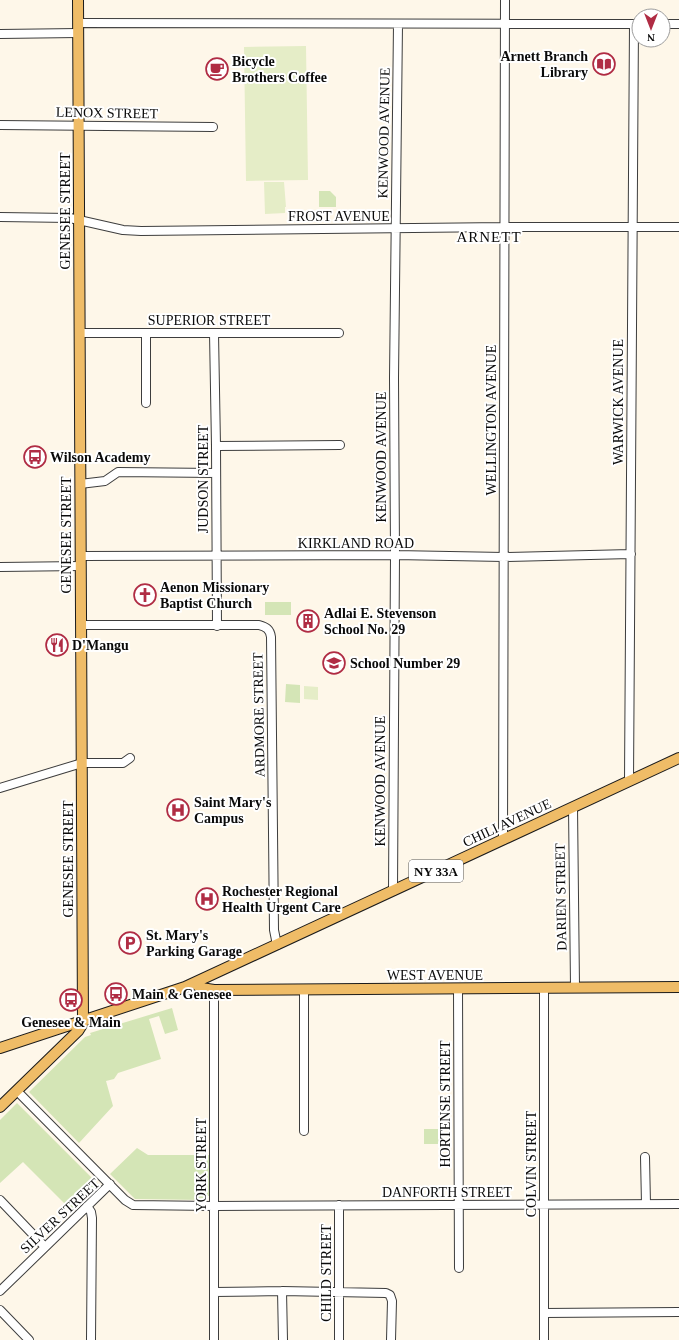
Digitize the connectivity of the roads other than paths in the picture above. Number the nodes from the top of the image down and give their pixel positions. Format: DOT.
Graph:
graph roads {
  1 [pos="78,0"];
  2 [pos="505,0"];
  3 [pos="398,24"];
  4 [pos="505,24"];
  5 [pos="631,24"];
  6 [pos="78,28"];
  7 [pos="0,34"];
  8 [pos="636,48"];
  9 [pos="0,125"];
  10 [pos="78,126"];
  11 [pos="213,127"];
  12 [pos="0,217"];
  13 [pos="79,220"];
  14 [pos="504,227"];
  15 [pos="632,227"];
  16 [pos="679,228"];
  17 [pos="396,229"];
  18 [pos="80,333"];
  19 [pos="146,333"];
  20 [pos="214,333"];
  21 [pos="339,333"];
  22 [pos="146,403"];
  23 [pos="340,445"];
  24 [pos="216,446"];
  25 [pos="216,473"];
  26 [pos="80,484"];
  27 [pos="630,554"];
  28 [pos="395,555"];
  29 [pos="216,556"];
  30 [pos="504,557"];
  31 [pos="81,561"];
  32 [pos="0,567"];
  33 [pos="81,625"];
  34 [pos="217,626"];
  35 [pos="130,758"];
  36 [pos="679,758"];
  37 [pos="82,763"];
  38 [pos="628,781"];
  39 [pos="0,788"];
  40 [pos="573,807"];
  41 [pos="503,840"];
  42 [pos="393,891"];
  43 [pos="277,945"];
  44 [pos="194,983"];
  45 [pos="575,987"];
  46 [pos="679,987"];
  47 [pos="458,988"];
  48 [pos="544,988"];
  49 [pos="304,989"];
  50 [pos="214,990"];
  51 [pos="83,1021"];
  52 [pos="0,1048"];
  53 [pos="17,1090"];
  54 [pos="0,1108"];
  55 [pos="304,1131"];
  56 [pos="645,1157"];
  57 [pos="110,1184"];
  58 [pos="0,1200"];
  59 [pos="646,1204"];
  60 [pos="679,1204"];
  61 [pos="459,1205"];
  62 [pos="544,1205"];
  63 [pos="87,1206"];
  64 [pos="214,1206"];
  65 [pos="339,1206"];
  66 [pos="45,1247"];
  67 [pos="459,1268"];
  68 [pos="0,1291"];
  69 [pos="282,1291"];
  70 [pos="214,1292"];
  71 [pos="339,1292"];
  72 [pos="0,1310"];
  73 [pos="679,1312"];
  74 [pos="544,1313"];
  75 [pos="29,1340"];
  76 [pos="91,1340"];
  77 [pos="214,1340"];
  78 [pos="283,1340"];
  79 [pos="339,1340"];
  80 [pos="391,1340"];
  81 [pos="544,1340"];
  1 -- 6 [label="main road, GENESEE STREET"];
  2 -- 4 [label="street, WELLINGTON AVENUE"];
  3 -- 4 [label="street"];
  3 -- 6 [label="street"];
  3 -- 17 [label="street, KENWOOD AVENUE"];
  4 -- 5 [label="street"];
  4 -- 14 [label="street, WELLINGTON AVENUE"];
  6 -- 7 [label="street"];
  6 -- 10 [label="main road, GENESEE STREET"];
  8 -- 15 [label="street, WARWICK AVENUE"];
  9 -- 10 [label="street, LENOX STREET"];
  10 -- 11 [label="street, LENOX STREET"];
  10 -- 13 [label="main road, GENESEE STREET"];
  12 -- 13 [label="street, FROST AVENUE"];
  13 -- 17 [label="street, FROST AVENUE"];
  13 -- 18 [label="main road, GENESEE STREET"];
  14 -- 15 [label="street, FROST AVENUE"];
  14 -- 17 [label="street, FROST AVENUE"];
  14 -- 30 [label="street, WELLINGTON AVENUE"];
  15 -- 16 [label="street, FROST AVENUE"];
  15 -- 27 [label="street, WARWICK AVENUE"];
  17 -- 28 [label="street, KENWOOD AVENUE"];
  18 -- 19 [label="street, SUPERIOR STREET"];
  18 -- 26 [label="main road, GENESEE STREET"];
  19 -- 20 [label="street, SUPERIOR STREET"];
  19 -- 22 [label="street"];
  20 -- 21 [label="street, SUPERIOR STREET"];
  20 -- 24 [label="street, JUDSON STREET"];
  23 -- 24 [label="street"];
  24 -- 25 [label="street, JUDSON STREET"];
  25 -- 26 [label="street"];
  25 -- 29 [label="street, JUDSON STREET"];
  26 -- 31 [label="main road, GENESEE STREET"];
  27 -- 30 [label="street, KIRKLAND ROAD"];
  27 -- 38 [label="street, WARWICK AVENUE"];
  28 -- 29 [label="street, KIRKLAND ROAD"];
  28 -- 30 [label="street, KIRKLAND ROAD"];
  28 -- 42 [label="street, KENWOOD AVENUE"];
  29 -- 31 [label="street, KIRKLAND ROAD"];
  29 -- 34 [label="street, JUDSON STREET"];
  30 -- 41 [label="street, WELLINGTON AVENUE"];
  31 -- 32 [label="street, KIRKLAND ROAD"];
  31 -- 33 [label="main road, GENESEE STREET"];
  33 -- 34 [label="street"];
  33 -- 37 [label="main road, GENESEE STREET"];
  34 -- 43 [label="street, ARDMORE STREET"];
  35 -- 37 [label="street"];
  36 -- 38 [label="main road, CHILI AVENUE / NY 33A"];
  37 -- 39 [label="street"];
  37 -- 51 [label="main road, GENESEE STREET"];
  38 -- 40 [label="main road, CHILI AVENUE / NY 33A"];
  40 -- 41 [label="main road, CHILI AVENUE / NY 33A"];
  40 -- 45 [label="street, DARIEN STREET"];
  41 -- 42 [label="main road, CHILI AVENUE / NY 33A"];
  42 -- 43 [label="main road, CHILI AVENUE / NY 33A"];
  43 -- 44 [label="main road, CHILI AVENUE / NY 33A"];
  44 -- 50 [label="main road, WEST AVENUE"];
  44 -- 51 [label="main road, CHILI AVENUE"];
  45 -- 46 [label="main road, WEST AVENUE"];
  45 -- 48 [label="main road, WEST AVENUE"];
  47 -- 48 [label="main road, WEST AVENUE"];
  47 -- 49 [label="main road, WEST AVENUE"];
  47 -- 61 [label="street, HORTENSE STREET"];
  48 -- 62 [label="street, COLVIN STREET"];
  49 -- 50 [label="main road, WEST AVENUE"];
  49 -- 55 [label="street"];
  50 -- 64 [label="street, YORK STREET"];
  51 -- 52 [label="main road, CHILI AVENUE"];
  51 -- 53 [label="main road"];
  53 -- 54 [label="main road"];
  53 -- 57 [label="street"];
  56 -- 59 [label="street"];
  57 -- 63 [label="street, SILVER STREET"];
  57 -- 64 [label="street, SILVER STREET"];
  58 -- 66 [label="street"];
  59 -- 60 [label="street, DANFORTH STREET"];
  59 -- 62 [label="street, DANFORTH STREET"];
  61 -- 62 [label="street, DANFORTH STREET"];
  61 -- 65 [label="street, DANFORTH STREET"];
  61 -- 67 [label="street, HORTENSE STREET"];
  62 -- 74 [label="street, COLVIN STREET"];
  63 -- 66 [label="street, SILVER STREET"];
  63 -- 76 [label="street"];
  64 -- 65 [label="street, DANFORTH STREET"];
  64 -- 70 [label="street, YORK STREET"];
  65 -- 71 [label="street, CHILD STREET"];
  66 -- 68 [label="street, SILVER STREET"];
  69 -- 70 [label="street"];
  69 -- 71 [label="street"];
  69 -- 78 [label="street"];
  70 -- 77 [label="street, YORK STREET"];
  71 -- 79 [label="street, CHILD STREET"];
  71 -- 80 [label="street"];
  72 -- 75 [label="street"];
  73 -- 74 [label="street"];
  74 -- 81 [label="street, COLVIN STREET"];
}
